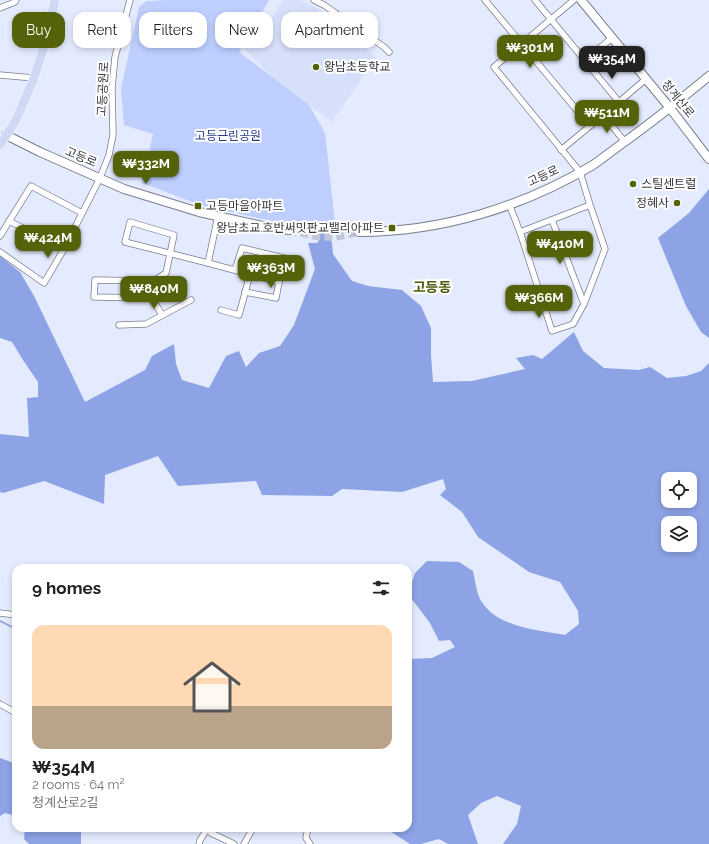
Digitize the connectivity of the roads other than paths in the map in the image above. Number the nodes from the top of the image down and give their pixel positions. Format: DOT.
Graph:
graph roads {
  1 [pos="16,0"];
  2 [pos="55,0"];
  3 [pos="130,0"];
  4 [pos="314,0"];
  5 [pos="485,0"];
  6 [pos="535,0"];
  7 [pos="574,0"];
  8 [pos="581,0"];
  9 [pos="0,8"];
  10 [pos="551,19"];
  11 [pos="612,38"];
  12 [pos="521,44"];
  13 [pos="389,52"];
  14 [pos="585,60"];
  15 [pos="0,75"];
  16 [pos="709,76"];
  17 [pos="34,78"];
  18 [pos="646,79"];
  19 [pos="619,102"];
  20 [pos="670,108"];
  21 [pos="603,115"];
  22 [pos="590,126"];
  23 [pos="6,135"];
  24 [pos="625,142"];
  25 [pos="0,144"];
  26 [pos="562,150"];
  27 [pos="709,158"];
  28 [pos="580,172"];
  29 [pos="100,178"];
  30 [pos="509,204"];
  31 [pos="590,204"];
  32 [pos="82,213"];
  33 [pos="218,216"];
  34 [pos="552,220"];
  35 [pos="9,221"];
  36 [pos="289,230"];
  37 [pos="359,232"];
  38 [pos="520,232"];
  39 [pos="0,236"];
  40 [pos="64,249"];
  41 [pos="0,252"];
  42 [pos="170,254"];
  43 [pos="208,263"];
  44 [pos="235,270"];
  45 [pos="249,278"];
  46 [pos="154,281"];
  47 [pos="279,282"];
  48 [pos="245,292"];
  49 [pos="152,298"];
  50 [pos="191,300"];
  51 [pos="584,304"];
  52 [pos="221,310"];
  53 [pos="162,315"];
  54 [pos="119,325"];
  55 [pos="0,613"];
  56 [pos="12,614"];
  57 [pos="0,704"];
  58 [pos="12,711"];
  59 [pos="205,832"];
  60 [pos="210,832"];
  61 [pos="251,832"];
  62 [pos="307,832"];
  63 [pos="199,842"];
  64 [pos="234,844"];
  65 [pos="244,844"];
  66 [pos="310,844"];
  1 -- 9 [label="street"];
  2 -- 17 [label="main road"];
  3 -- 29 [label="street, 고등공원로"];
  4 -- 13 [label="street"];
  5 -- 12 [label="street"];
  6 -- 10 [label="street"];
  7 -- 10 [label="street"];
  8 -- 11 [label="street, 청계산로"];
  10 -- 12 [label="street"];
  10 -- 14 [label="street"];
  11 -- 14 [label="street"];
  11 -- 18 [label="street, 청계산로"];
  12 -- 22 [label="street"];
  12 -- 26 [label="street"];
  14 -- 19 [label="street"];
  15 -- 17 [label="street"];
  16 -- 20 [label="street, 고등로"];
  17 -- 23 [label="main road"];
  18 -- 19 [label="street"];
  18 -- 20 [label="street, 청계산로"];
  19 -- 21 [label="street"];
  20 -- 24 [label="street, 고등로"];
  20 -- 27 [label="street, 청계산로"];
  21 -- 22 [label="street"];
  21 -- 24 [label="street"];
  22 -- 26 [label="street"];
  23 -- 25 [label="main road"];
  23 -- 29 [label="street, 고등로"];
  24 -- 28 [label="street, 고등로"];
  26 -- 28 [label="street"];
  28 -- 30 [label="street, 고등로"];
  28 -- 31 [label="street"];
  29 -- 32 [label="street, 고등공원로"];
  29 -- 33 [label="street, 고등로"];
  30 -- 37 [label="street, 고등로"];
  30 -- 38 [label="street"];
  31 -- 34 [label="street"];
  31 -- 51 [label="street"];
  32 -- 35 [label="street"];
  32 -- 40 [label="street, 고등공원로"];
  33 -- 36 [label="street, 고등로"];
  33 -- 43 [label="street"];
  34 -- 38 [label="street"];
  34 -- 51 [label="street"];
  35 -- 39 [label="street"];
  35 -- 40 [label="street"];
  38 -- 51 [label="street"];
  40 -- 41 [label="street, 고등공원로"];
  42 -- 42 [label="street"];
  42 -- 43 [label="street"];
  42 -- 46 [label="street"];
  43 -- 44 [label="street"];
  44 -- 47 [label="street"];
  44 -- 47 [label="street"];
  45 -- 48 [label="street"];
  46 -- 49 [label="street"];
  46 -- 49 [label="street"];
  47 -- 48 [label="street"];
  48 -- 52 [label="street"];
  49 -- 53 [label="street"];
  50 -- 53 [label="street"];
  53 -- 54 [label="street"];
  55 -- 56 [label="street"];
  57 -- 58 [label="street"];
  59 -- 63 [label="street"];
  60 -- 64 [label="street"];
  61 -- 65 [label="street"];
  62 -- 66 [label="street"];
}
